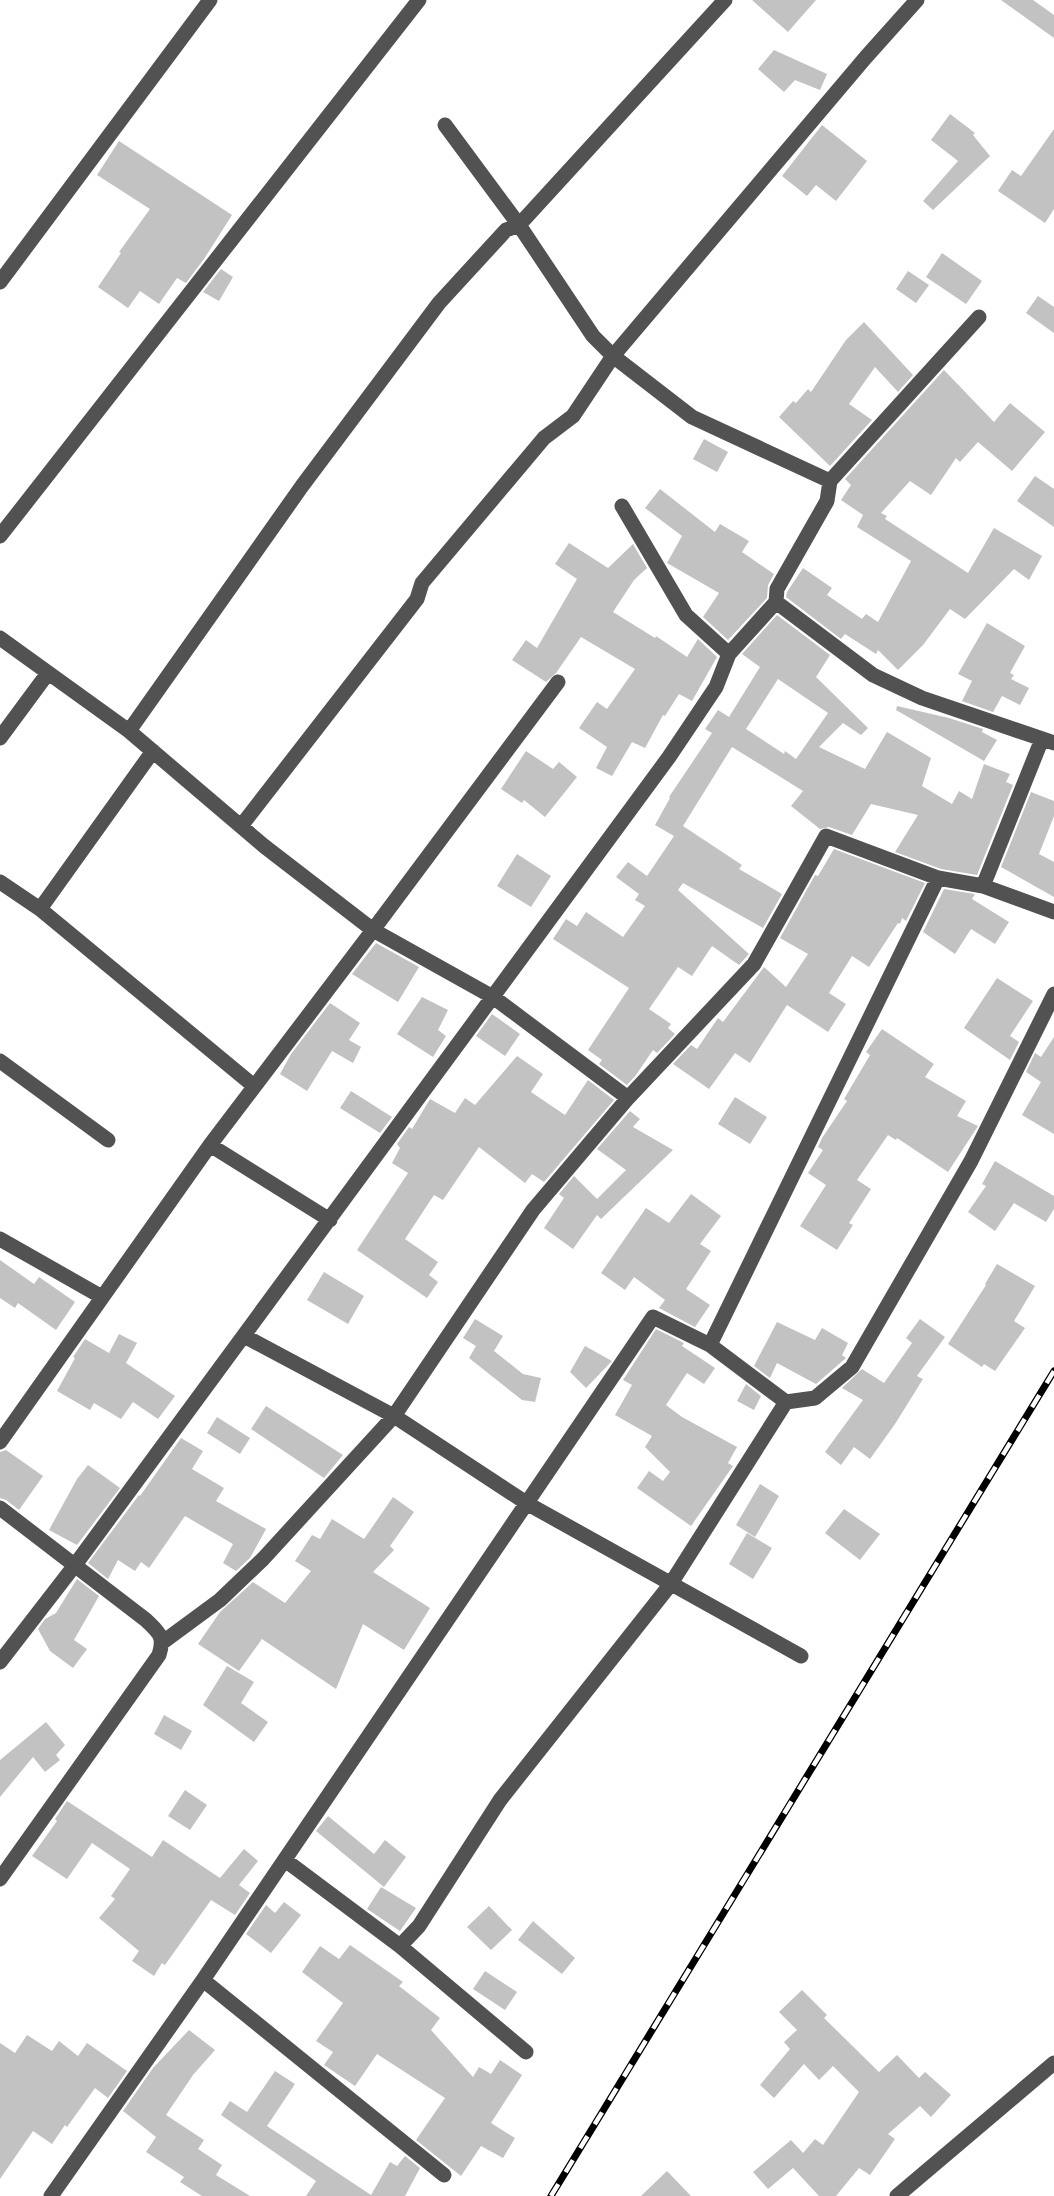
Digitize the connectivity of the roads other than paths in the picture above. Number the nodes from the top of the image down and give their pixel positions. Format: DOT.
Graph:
graph roads {
  1 [pos="210,0"];
  2 [pos="419,0"];
  3 [pos="725,0"];
  4 [pos="917,0"];
  5 [pos="445,125"];
  6 [pos="519,225"];
  7 [pos="0,282"];
  8 [pos="979,317"];
  9 [pos="613,356"];
  10 [pos="830,481"];
  11 [pos="622,506"];
  12 [pos="0,536"];
  13 [pos="776,602"];
  14 [pos="0,638"];
  15 [pos="729,654"];
  16 [pos="48,673"];
  17 [pos="558,682"];
  18 [pos="129,731"];
  19 [pos="0,738"];
  20 [pos="1048,741"];
  21 [pos="153,751"];
  22 [pos="241,826"];
  23 [pos="938,878"];
  24 [pos="0,882"];
  25 [pos="983,886"];
  26 [pos="40,909"];
  27 [pos="1054,912"];
  28 [pos="373,930"];
  29 [pos="1054,994"];
  30 [pos="492,997"];
  31 [pos="0,1061"];
  32 [pos="254,1086"];
  33 [pos="628,1098"];
  34 [pos="108,1140"];
  35 [pos="210,1145"];
  36 [pos="330,1220"];
  37 [pos="0,1239"];
  38 [pos="102,1297"];
  39 [pos="244,1336"];
  40 [pos="710,1344"];
  41 [pos="786,1402"];
  42 [pos="394,1416"];
  43 [pos="0,1442"];
  44 [pos="528,1504"];
  45 [pos="0,1508"];
  46 [pos="75,1565"];
  47 [pos="670,1585"];
  48 [pos="163,1642"];
  49 [pos="801,1656"];
  50 [pos="0,1662"];
  51 [pos="285,1860"];
  52 [pos="0,1879"];
  53 [pos="400,1946"];
  54 [pos="203,1980"];
  55 [pos="526,2052"];
  56 [pos="1054,2062"];
  57 [pos="444,2175"];
  58 [pos="51,2196"];
  59 [pos="897,2196"];
  1 -- 7 [label="street"];
  2 -- 12 [label="street"];
  3 -- 6 [label="street"];
  4 -- 9 [label="street"];
  5 -- 6 [label="street"];
  6 -- 9 [label="street"];
  6 -- 18 [label="street"];
  8 -- 10 [label="street"];
  9 -- 10 [label="street"];
  9 -- 22 [label="street"];
  10 -- 13 [label="street"];
  11 -- 15 [label="street"];
  13 -- 15 [label="street"];
  13 -- 20 [label="street"];
  14 -- 16 [label="street"];
  15 -- 30 [label="street"];
  16 -- 18 [label="street"];
  16 -- 19 [label="street"];
  17 -- 28 [label="street"];
  18 -- 21 [label="street"];
  20 -- 25 [label="street"];
  21 -- 22 [label="street"];
  21 -- 26 [label="street"];
  22 -- 28 [label="street"];
  23 -- 25 [label="street"];
  23 -- 33 [label="street"];
  23 -- 40 [label="street"];
  24 -- 26 [label="street"];
  25 -- 27 [label="street"];
  26 -- 32 [label="street"];
  28 -- 30 [label="street"];
  28 -- 32 [label="street"];
  29 -- 41 [label="street"];
  30 -- 33 [label="street"];
  30 -- 36 [label="street"];
  31 -- 34 [label="street"];
  32 -- 35 [label="street"];
  33 -- 42 [label="street"];
  35 -- 36 [label="street"];
  35 -- 38 [label="street"];
  36 -- 39 [label="street"];
  37 -- 38 [label="street"];
  38 -- 43 [label="street"];
  39 -- 42 [label="street"];
  39 -- 46 [label="street"];
  40 -- 41 [label="street"];
  40 -- 44 [label="street"];
  41 -- 47 [label="street"];
  42 -- 44 [label="street"];
  42 -- 48 [label="street"];
  44 -- 47 [label="street"];
  44 -- 51 [label="street"];
  45 -- 46 [label="street"];
  46 -- 48 [label="street"];
  46 -- 50 [label="street"];
  47 -- 49 [label="street"];
  47 -- 53 [label="street"];
  48 -- 52 [label="street"];
  51 -- 53 [label="street"];
  51 -- 54 [label="street"];
  53 -- 55 [label="street"];
  54 -- 57 [label="street"];
  54 -- 58 [label="street"];
  56 -- 59 [label="street"];
}
